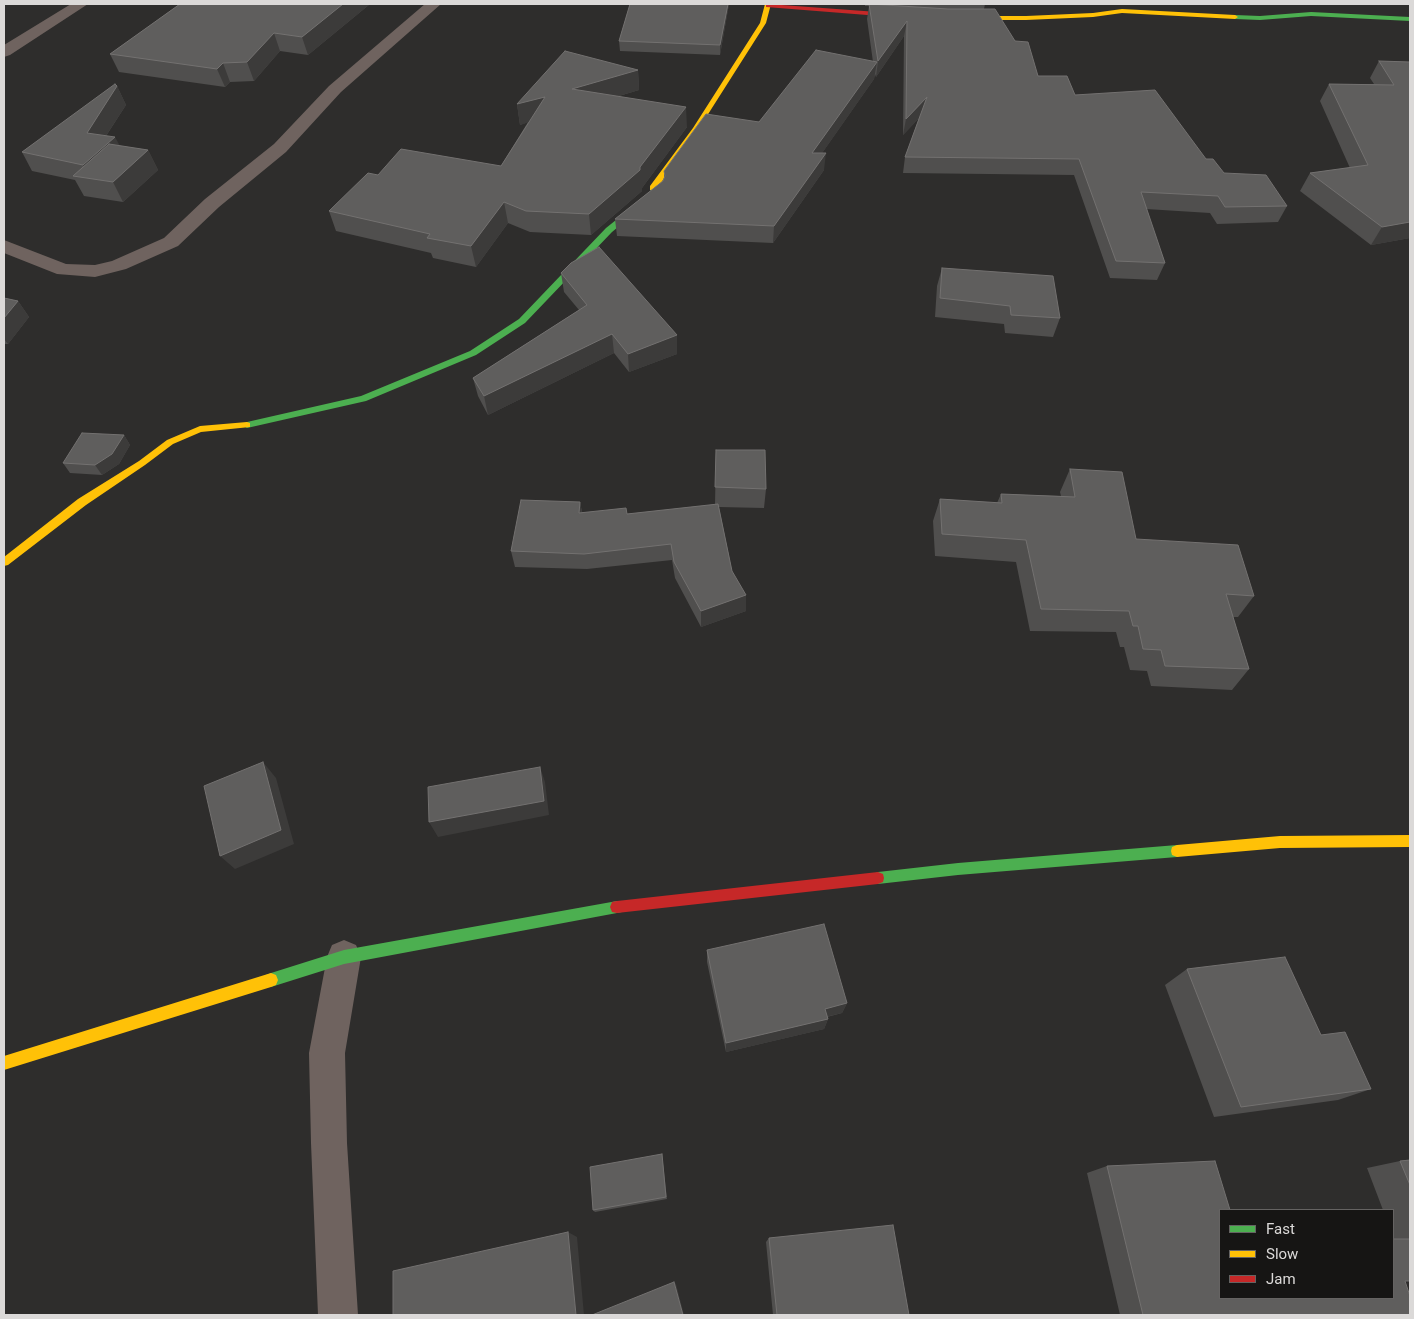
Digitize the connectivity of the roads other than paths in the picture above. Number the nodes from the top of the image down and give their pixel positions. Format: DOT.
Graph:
graph roads {
  1 [pos="81,4"];
  2 [pos="434,4"];
  3 [pos="768,5"];
  4 [pos="917,17"];
  5 [pos="954,18"];
  6 [pos="1410,20"];
  7 [pos="4,52"];
  8 [pos="4,246"];
  9 [pos="4,562"];
  10 [pos="1410,841"];
  11 [pos="344,957"];
  12 [pos="4,1063"];
  13 [pos="338,1315"];
  1 -- 7 [label="street"];
  2 -- 8 [label="street"];
  3 -- 4 [label="street"];
  3 -- 9 [label="street"];
  5 -- 6 [label="street"];
  10 -- 11 [label="street"];
  11 -- 12 [label="street"];
  11 -- 13 [label="street"];
}
